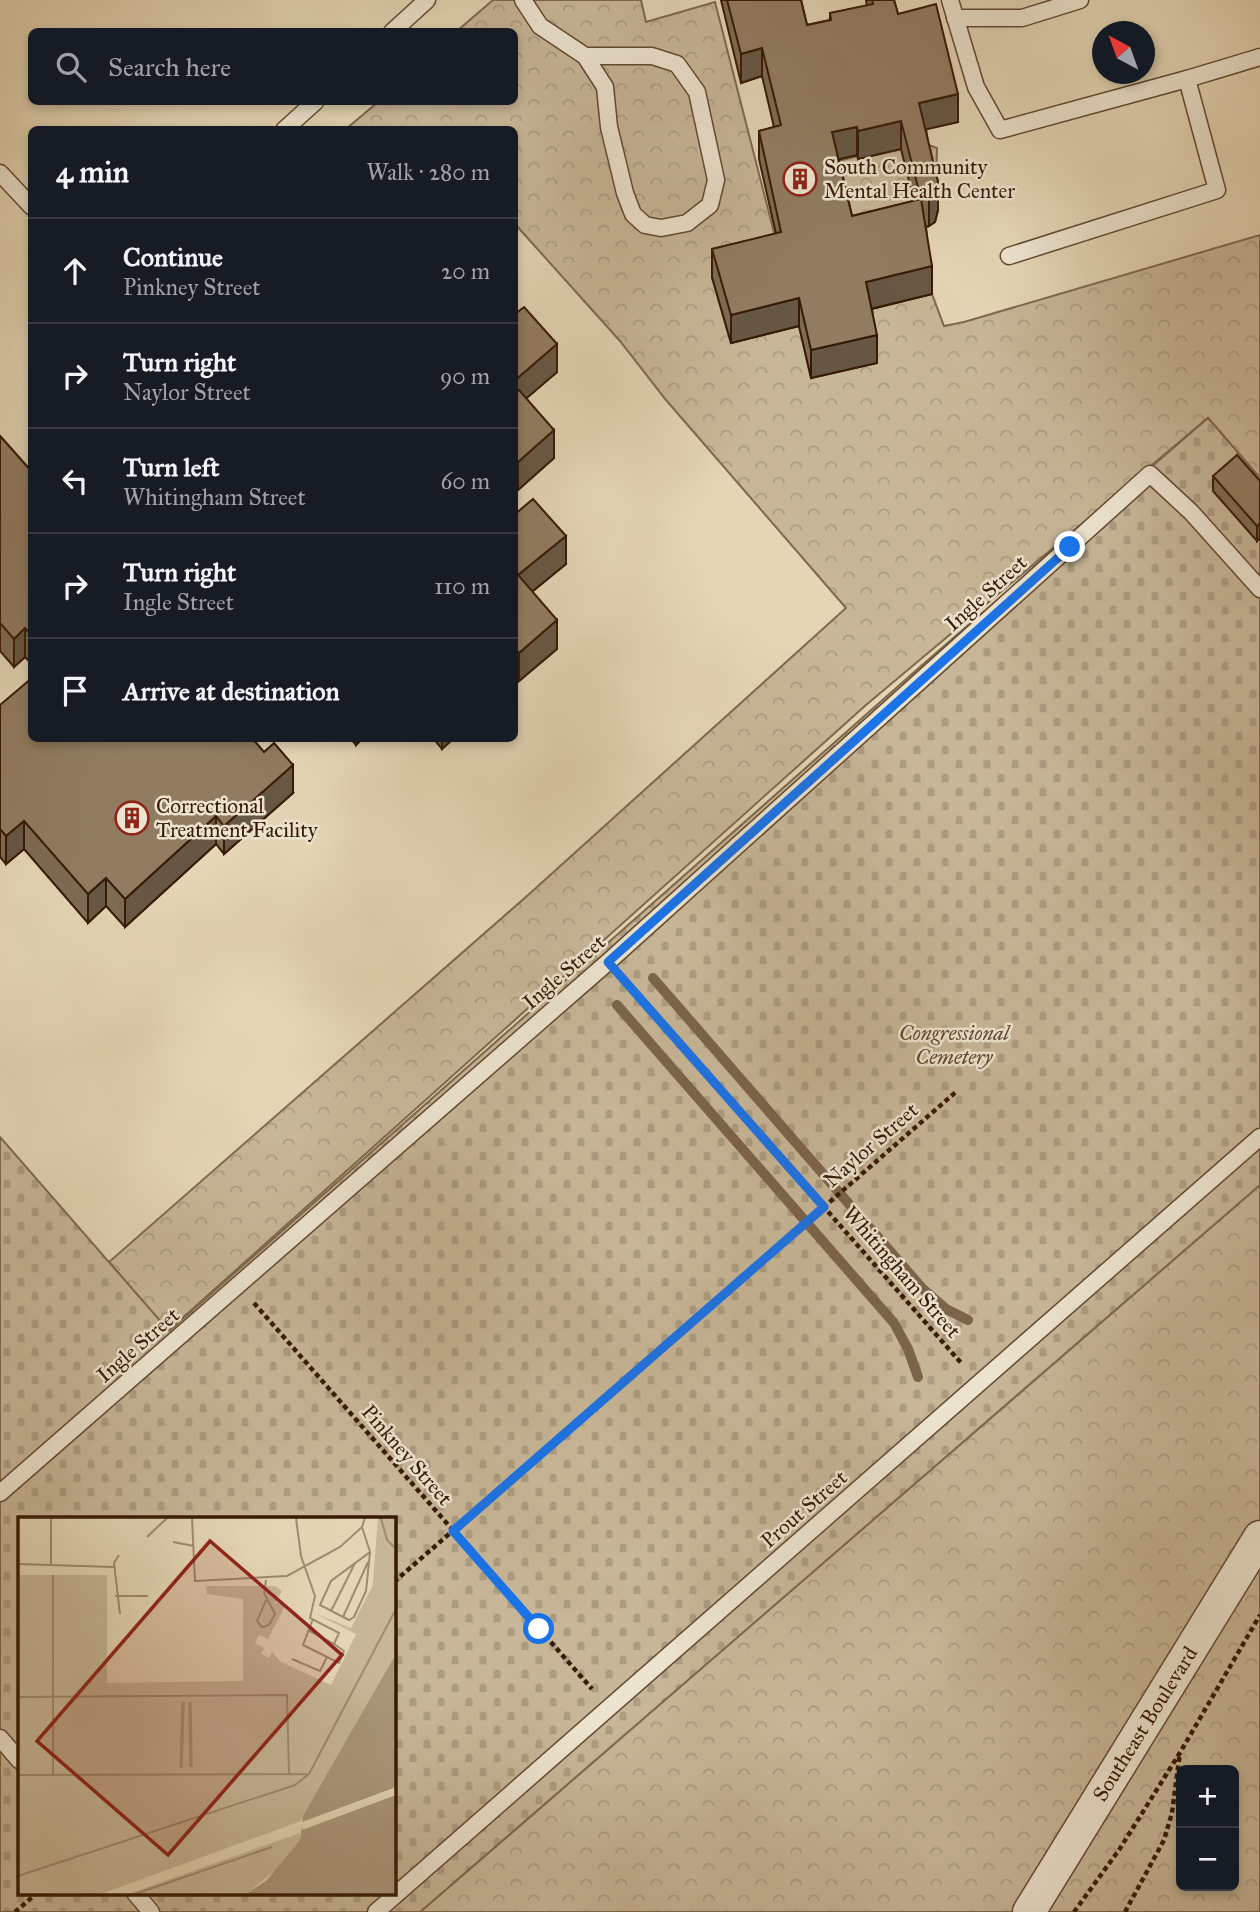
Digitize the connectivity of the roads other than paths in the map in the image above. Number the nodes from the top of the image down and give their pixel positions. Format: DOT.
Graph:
graph roads {
  1 [pos="427,0"];
  2 [pos="523,0"];
  3 [pos="950,0"];
  4 [pos="1080,0"];
  5 [pos="955,18"];
  6 [pos="396,28"];
  7 [pos="585,56"];
  8 [pos="1260,57"];
  9 [pos="1187,79"];
  10 [pos="312,105"];
  11 [pos="288,126"];
  12 [pos="0,173"];
  13 [pos="28,203"];
  14 [pos="1009,256"];
  15 [pos="1260,589"];
  16 [pos="1260,1137"];
  17 [pos="0,1493"];
  18 [pos="1260,1537"];
  19 [pos="0,1738"];
  20 [pos="18,1759"];
  21 [pos="396,1894"];
  22 [pos="137,1895"];
  23 [pos="395,1895"];
  24 [pos="151,1912"];
  25 [pos="376,1912"];
  26 [pos="1029,1912"];
  1 -- 6 [label="lane"];
  2 -- 7 [label="lane"];
  3 -- 5 [label="lane"];
  4 -- 5 [label="lane"];
  5 -- 9 [label="lane"];
  7 -- 7 [label="lane"];
  8 -- 9 [label="lane"];
  9 -- 14 [label="lane"];
  10 -- 11 [label="lane"];
  12 -- 13 [label="lane"];
  15 -- 17 [label="lane, Ingle Street"];
  16 -- 21 [label="lane, Prout Street"];
  18 -- 26 [label="street, Southeast Boulevard"];
  19 -- 20 [label="lane"];
  22 -- 24 [label="lane"];
  23 -- 25 [label="lane, Prout Street"];
}
